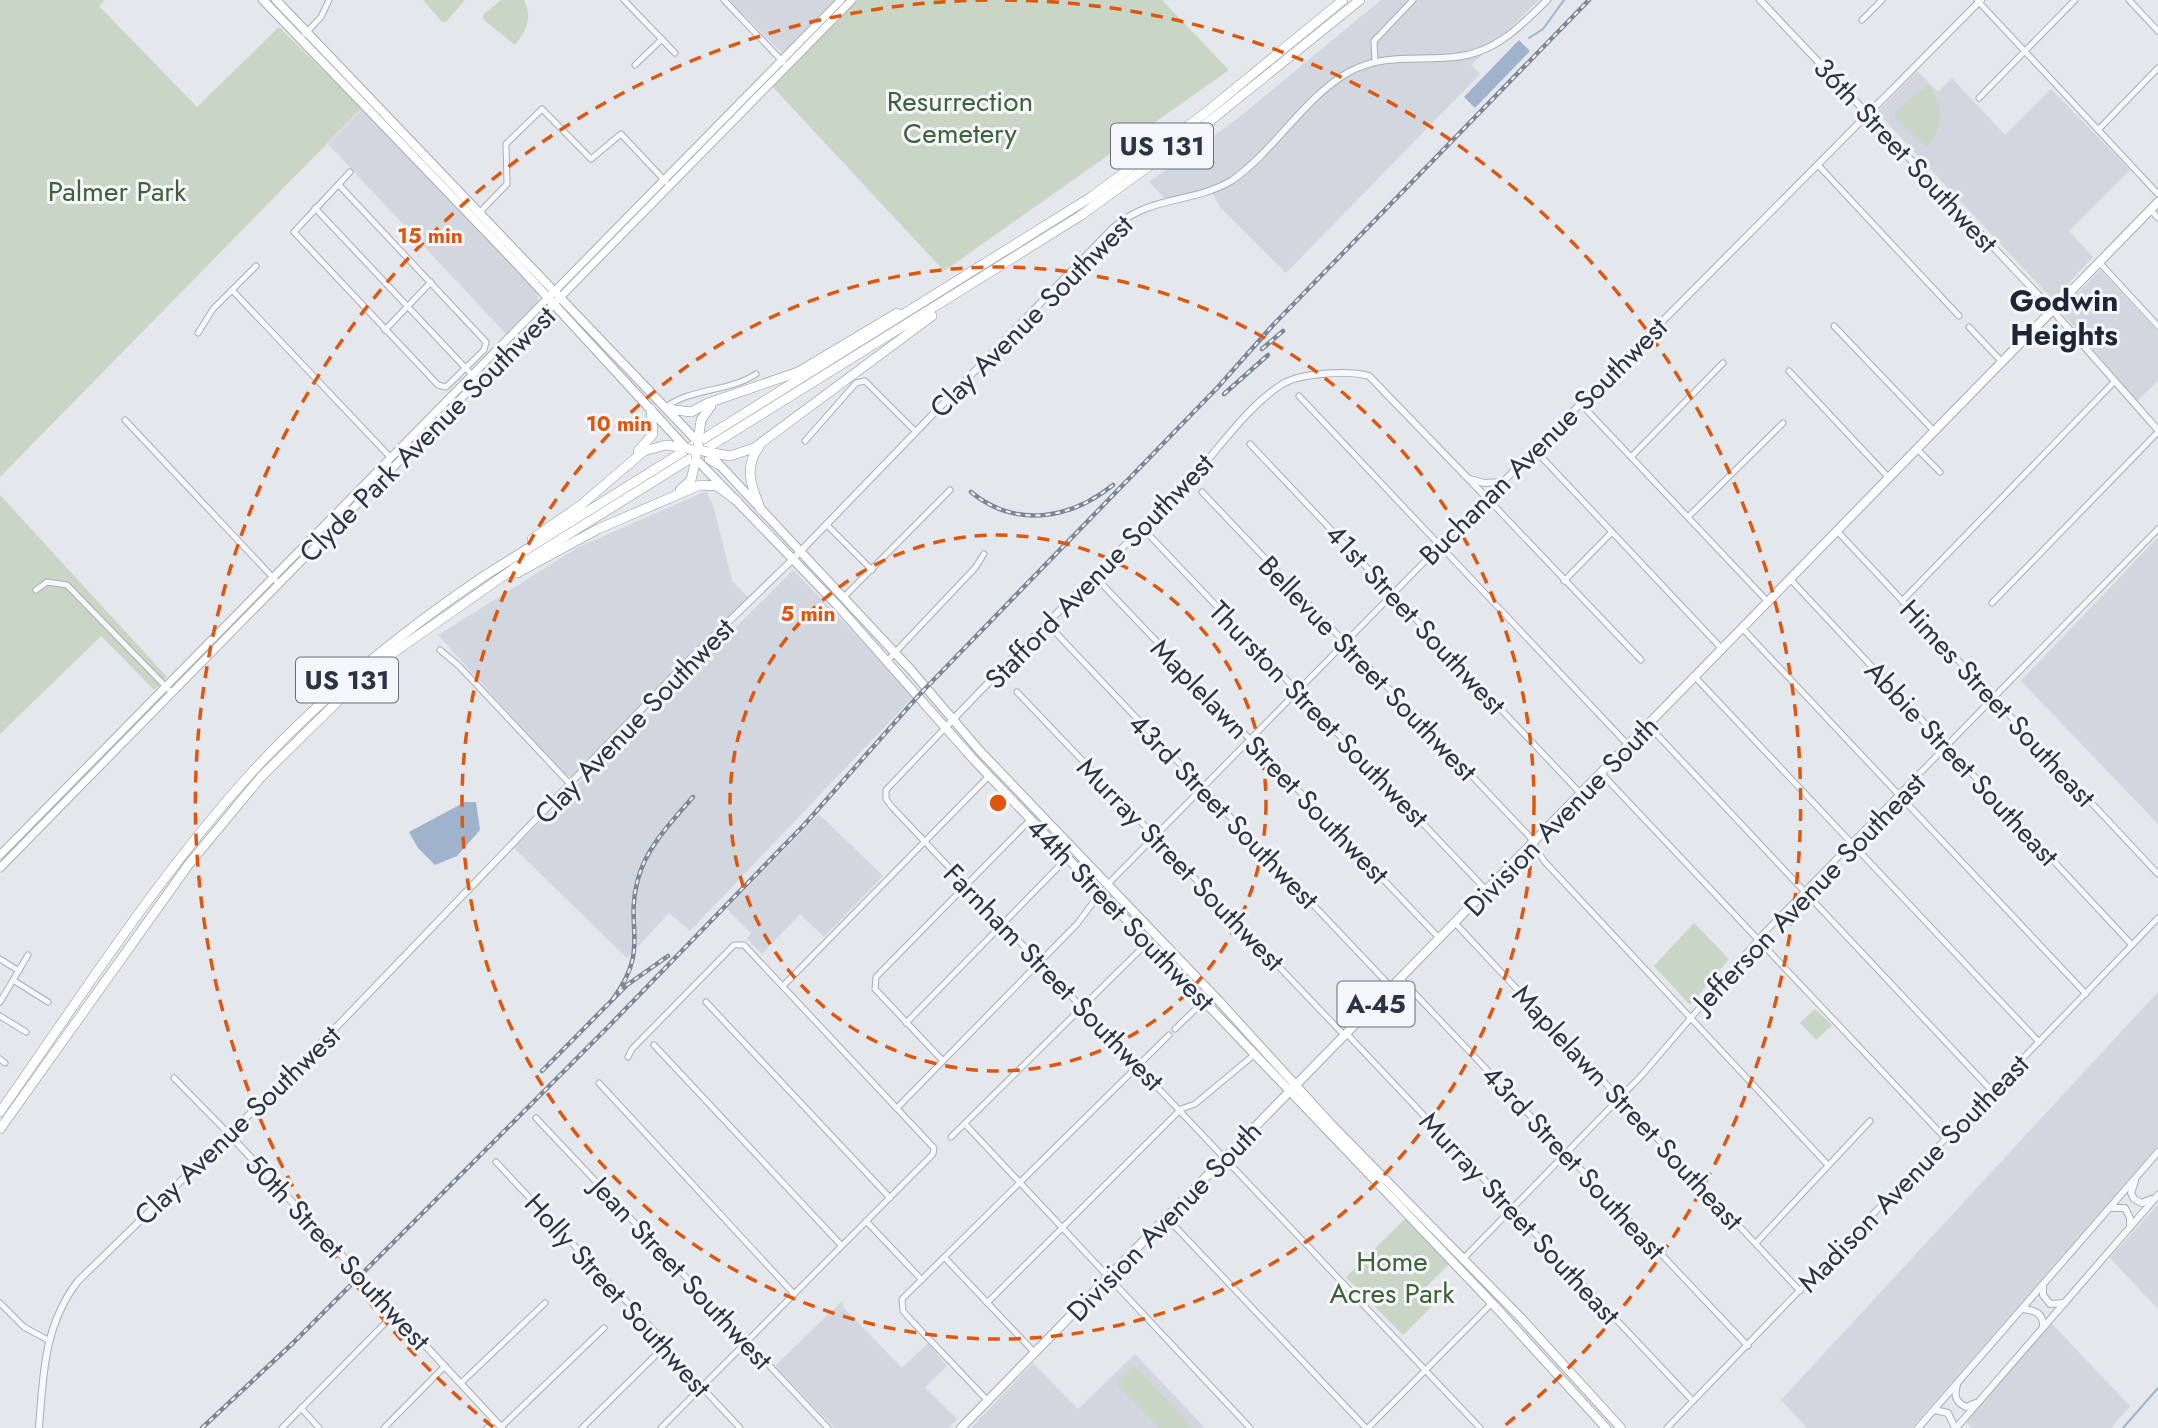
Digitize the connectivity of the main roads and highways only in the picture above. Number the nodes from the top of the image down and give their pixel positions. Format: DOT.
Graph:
graph roads {
  1 [pos="263,0"];
  2 [pos="276,0"];
  3 [pos="841,0"];
  4 [pos="852,0"];
  5 [pos="1343,0"];
  6 [pos="1360,0"];
  7 [pos="304,35"];
  8 [pos="785,64"];
  9 [pos="2158,202"];
  10 [pos="1005,264"];
  11 [pos="969,275"];
  12 [pos="555,298"];
  13 [pos="596,350"];
  14 [pos="622,362"];
  15 [pos="614,369"];
  16 [pos="650,390"];
  17 [pos="715,401"];
  18 [pos="667,408"];
  19 [pos="651,409"];
  20 [pos="768,438"];
  21 [pos="699,452"];
  22 [pos="619,471"];
  23 [pos="348,501"];
  24 [pos="662,501"];
  25 [pos="737,501"];
  26 [pos="761,510"];
  27 [pos="341,522"];
  28 [pos="796,555"];
  29 [pos="469,598"];
  30 [pos="437,608"];
  31 [pos="133,719"];
  32 [pos="140,726"];
  33 [pos="46,808"];
  34 [pos="52,814"];
  35 [pos="1046,835"];
  36 [pos="1070,845"];
  37 [pos="0,855"];
  38 [pos="0,868"];
  39 [pos="1167,962"];
  40 [pos="1183,964"];
  41 [pos="1198,979"];
  42 [pos="1185,981"];
  43 [pos="1204,1001"];
  44 [pos="1220,1002"];
  45 [pos="1293,1088"];
  46 [pos="0,1110"];
  47 [pos="0,1129"];
  48 [pos="1478,1288"];
  49 [pos="1492,1288"];
  50 [pos="1492,1303"];
  51 [pos="1507,1303"];
  52 [pos="962,1428"];
  53 [pos="1606,1428"];
  54 [pos="1621,1428"];
  1 -- 7 [label="main road, 44th Street Southwest"];
  2 -- 7 [label="main road, 44th Street Southwest"];
  3 -- 8 [label="main road, Clyde Park Avenue Southwest"];
  4 -- 8 [label="main road, Clyde Park Avenue Southwest"];
  5 -- 11 [label="highway, US 131"];
  6 -- 10 [label="highway, US 131"];
  7 -- 12 [label="main road, 44th Street Southwest"];
  8 -- 12 [label="main road, Clyde Park Avenue Southwest"];
  9 -- 45 [label="main road, Division Avenue South / A-45"];
  10 -- 20 [label="highway"];
  10 -- 29 [label="highway, US 131"];
  11 -- 17 [label="highway"];
  11 -- 30 [label="highway, US 131"];
  12 -- 13 [label="main road, 44th Street Southwest"];
  12 -- 14 [label="main road, 44th Street Southwest"];
  12 -- 23 [label="main road, Clyde Park Avenue Southwest"];
  12 -- 27 [label="main road, Clyde Park Avenue Southwest"];
  13 -- 14 [label="main road"];
  13 -- 15 [label="main road, 44th Street Southwest"];
  14 -- 16 [label="main road, 44th Street Southwest"];
  15 -- 16 [label="main road"];
  15 -- 19 [label="main road, 44th Street Southwest"];
  16 -- 18 [label="main road, 44th Street Southwest"];
  17 -- 18 [label="highway"];
  17 -- 21 [label="highway"];
  18 -- 21 [label="main road, 44th Street Southwest"];
  19 -- 21 [label="main road, 44th Street Southwest"];
  19 -- 22 [label="highway"];
  20 -- 21 [label="highway"];
  20 -- 26 [label="highway"];
  21 -- 22 [label="highway"];
  21 -- 24 [label="highway"];
  21 -- 25 [label="main road, 44th Street Southwest"];
  21 -- 26 [label="main road, 44th Street Southwest"];
  22 -- 30 [label="highway"];
  23 -- 27 [label="main road"];
  23 -- 31 [label="main road, Clyde Park Avenue Southwest"];
  24 -- 25 [label="highway"];
  24 -- 29 [label="highway"];
  25 -- 28 [label="main road, 44th Street Southwest"];
  26 -- 28 [label="main road, 44th Street Southwest"];
  27 -- 32 [label="main road, Clyde Park Avenue Southwest"];
  28 -- 35 [label="main road, 44th Street Southwest"];
  28 -- 36 [label="main road, 44th Street Southwest"];
  29 -- 47 [label="highway, US 131"];
  30 -- 46 [label="highway, US 131"];
  31 -- 32 [label="main road"];
  31 -- 33 [label="main road, Clyde Park Avenue Southwest"];
  32 -- 34 [label="main road, Clyde Park Avenue Southwest"];
  33 -- 34 [label="main road"];
  33 -- 37 [label="main road, Clyde Park Avenue Southwest"];
  34 -- 38 [label="main road, Clyde Park Avenue Southwest"];
  35 -- 36 [label="main road"];
  35 -- 39 [label="main road, 44th Street Southwest"];
  36 -- 40 [label="main road, 44th Street Southwest"];
  39 -- 40 [label="main road"];
  39 -- 42 [label="main road, 44th Street Southwest"];
  40 -- 41 [label="main road, 44th Street Southwest"];
  41 -- 42 [label="main road"];
  41 -- 44 [label="main road, 44th Street Southwest"];
  42 -- 43 [label="main road, 44th Street Southwest"];
  43 -- 44 [label="main road"];
  43 -- 45 [label="main road, 44th Street Southwest"];
  44 -- 45 [label="main road, 44th Street Southwest"];
  45 -- 48 [label="main road"];
  45 -- 49 [label="main road"];
  45 -- 52 [label="main road, Division Avenue South / A-45"];
  48 -- 49 [label="main road"];
  48 -- 50 [label="main road"];
  49 -- 51 [label="main road"];
  50 -- 51 [label="main road"];
  50 -- 53 [label="main road"];
  51 -- 54 [label="main road"];
}
